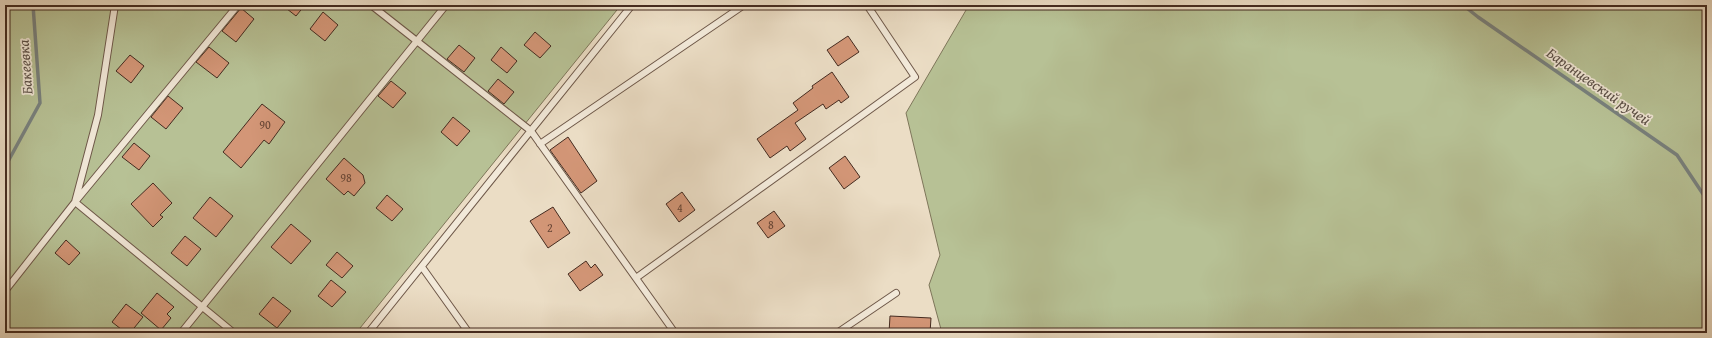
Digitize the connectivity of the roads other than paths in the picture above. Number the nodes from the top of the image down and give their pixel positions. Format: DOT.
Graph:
graph roads {
  1 [pos="116,5"];
  2 [pos="238,5"];
  3 [pos="371,5"];
  4 [pos="446,5"];
  5 [pos="632,5"];
  6 [pos="744,5"];
  7 [pos="867,5"];
  8 [pos="416,42"];
  9 [pos="531,131"];
  10 [pos="540,144"];
  11 [pos="75,202"];
  12 [pos="422,267"];
  13 [pos="636,278"];
  14 [pos="5,291"];
  15 [pos="896,293"];
  16 [pos="202,308"];
  17 [pos="181,333"];
  18 [pos="234,333"];
  19 [pos="368,333"];
  20 [pos="469,333"];
  21 [pos="675,333"];
  22 [pos="837,333"];
  1 -- 11 [label="lane"];
  2 -- 11 [label="lane"];
  3 -- 8 [label="lane"];
  4 -- 8 [label="lane"];
  5 -- 9 [label="lane"];
  6 -- 10 [label="lane"];
  7 -- 13 [label="lane"];
  8 -- 9 [label="lane"];
  8 -- 16 [label="lane"];
  9 -- 10 [label="lane"];
  9 -- 12 [label="lane"];
  10 -- 13 [label="lane"];
  11 -- 14 [label="lane"];
  11 -- 16 [label="lane"];
  12 -- 19 [label="lane"];
  12 -- 20 [label="lane"];
  13 -- 21 [label="lane"];
  15 -- 22 [label="lane"];
  16 -- 17 [label="lane"];
  16 -- 18 [label="lane"];
}
